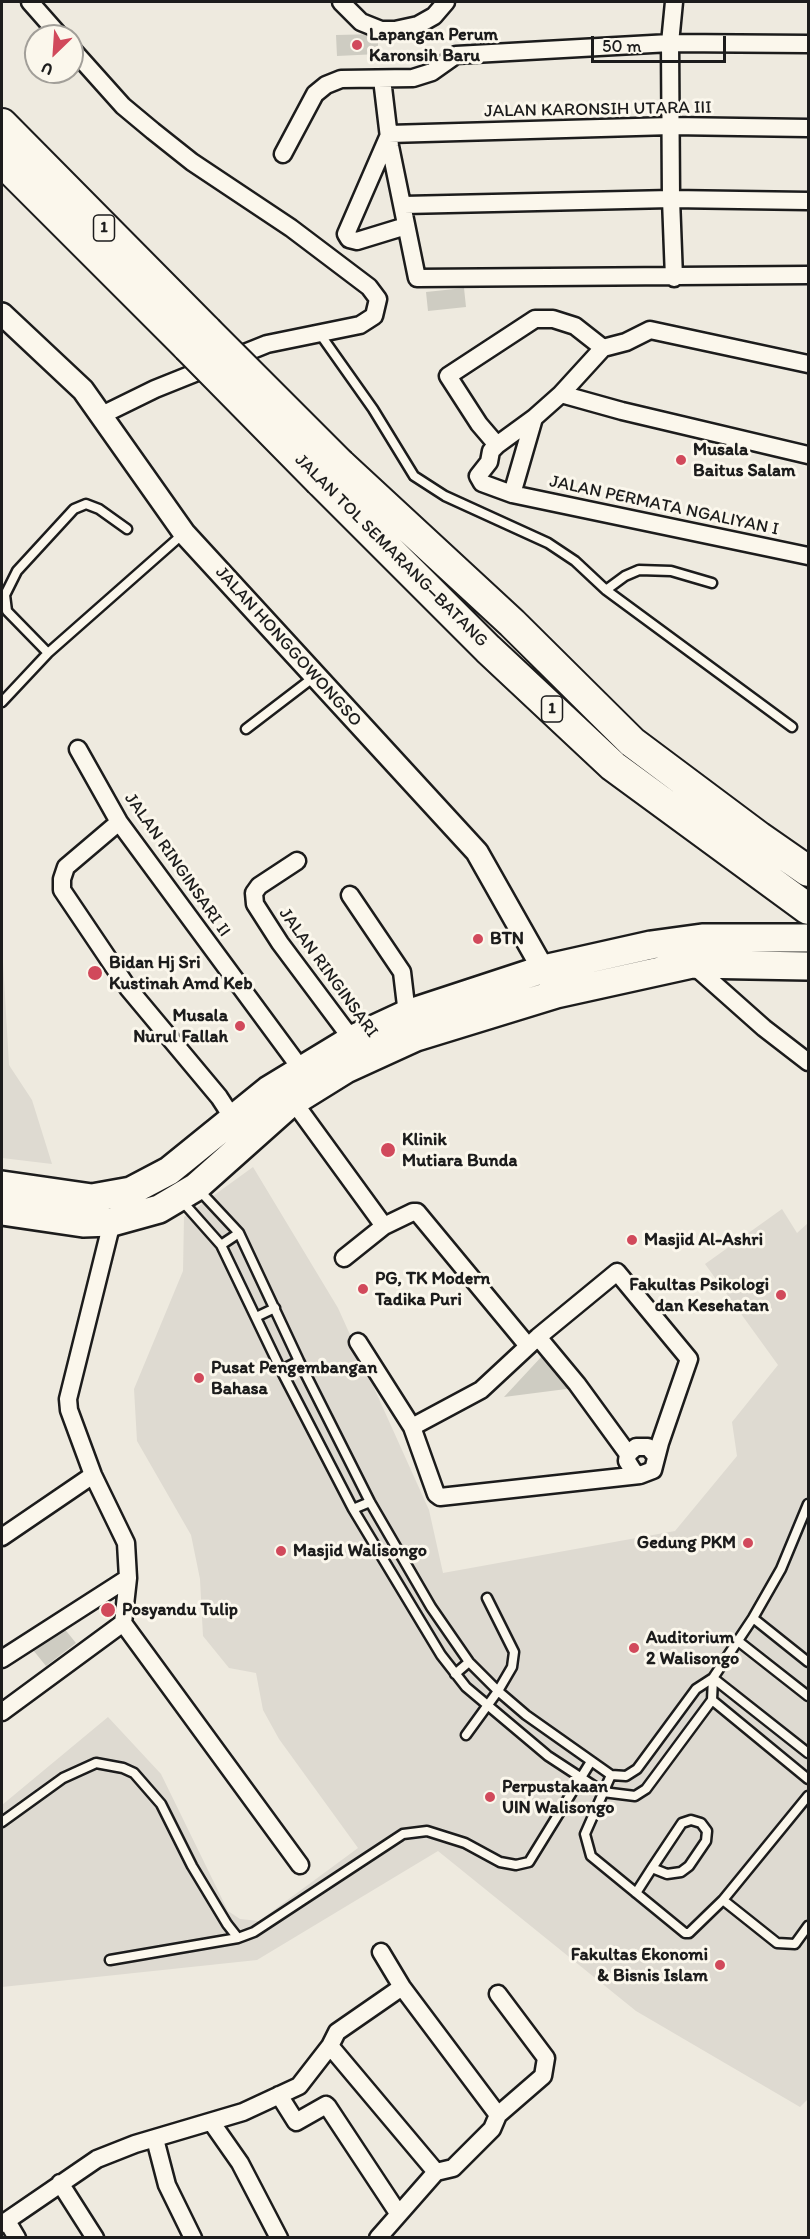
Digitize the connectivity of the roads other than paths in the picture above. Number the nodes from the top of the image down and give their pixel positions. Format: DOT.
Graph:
graph roads {
  1 [pos="30,2"];
  2 [pos="341,2"];
  3 [pos="446,2"];
  4 [pos="674,2"];
  5 [pos="49,24"];
  6 [pos="670,43"];
  7 [pos="808,44"];
  8 [pos="84,63"];
  9 [pos="382,79"];
  10 [pos="2,124"];
  11 [pos="671,126"];
  12 [pos="808,128"];
  13 [pos="389,134"];
  14 [pos="283,154"];
  15 [pos="2,161"];
  16 [pos="671,199"];
  17 [pos="808,201"];
  18 [pos="404,205"];
  19 [pos="406,226"];
  20 [pos="808,275"];
  21 [pos="675,278"];
  22 [pos="3,318"];
  23 [pos="320,334"];
  24 [pos="197,339"];
  25 [pos="603,348"];
  26 [pos="808,364"];
  27 [pos="561,394"];
  28 [pos="102,415"];
  29 [pos="534,418"];
  30 [pos="497,445"];
  31 [pos="808,455"];
  32 [pos="330,473"];
  33 [pos="512,494"];
  34 [pos="127,529"];
  35 [pos="184,533"];
  36 [pos="808,556"];
  37 [pos="712,583"];
  38 [pos="606,590"];
  39 [pos="48,653"];
  40 [pos="315,676"];
  41 [pos="2,702"];
  42 [pos="792,727"];
  43 [pos="246,729"];
  44 [pos="78,749"];
  45 [pos="119,822"];
  46 [pos="297,861"];
  47 [pos="808,871"];
  48 [pos="350,895"];
  49 [pos="808,909"];
  50 [pos="808,938"];
  51 [pos="692,964"];
  52 [pos="808,966"];
  53 [pos="544,969"];
  54 [pos="556,994"];
  55 [pos="407,1014"];
  56 [pos="360,1049"];
  57 [pos="808,1062"];
  58 [pos="303,1086"];
  59 [pos="234,1120"];
  60 [pos="169,1170"];
  61 [pos="2,1185"];
  62 [pos="188,1192"];
  63 [pos="2,1211"];
  64 [pos="112,1222"];
  65 [pos="384,1226"];
  66 [pos="239,1233"];
  67 [pos="221,1245"];
  68 [pos="344,1258"];
  69 [pos="274,1308"];
  70 [pos="256,1317"];
  71 [pos="358,1342"];
  72 [pos="533,1342"];
  73 [pos="299,1361"];
  74 [pos="281,1370"];
  75 [pos="412,1427"];
  76 [pos="628,1455"];
  77 [pos="656,1456"];
  78 [pos="93,1475"];
  79 [pos="640,1475"];
  80 [pos="370,1502"];
  81 [pos="808,1504"];
  82 [pos="353,1509"];
  83 [pos="2,1537"];
  84 [pos="128,1578"];
  85 [pos="487,1598"];
  86 [pos="753,1618"];
  87 [pos="123,1623"];
  88 [pos="738,1641"];
  89 [pos="2,1659"];
  90 [pos="469,1662"];
  91 [pos="808,1662"];
  92 [pos="455,1674"];
  93 [pos="713,1678"];
  94 [pos="498,1691"];
  95 [pos="808,1696"];
  96 [pos="712,1700"];
  97 [pos="487,1704"];
  98 [pos="2,1712"];
  99 [pos="466,1735"];
  100 [pos="808,1753"];
  101 [pos="590,1763"];
  102 [pos="611,1775"];
  103 [pos="579,1777"];
  104 [pos="808,1779"];
  105 [pos="603,1792"];
  106 [pos="808,1796"];
  107 [pos="2,1822"];
  108 [pos="300,1865"];
  109 [pos="652,1869"];
  110 [pos="636,1893"];
  111 [pos="723,1900"];
  112 [pos="808,1926"];
  113 [pos="238,1938"];
  114 [pos="381,1952"];
  115 [pos="110,1960"];
  116 [pos="402,1987"];
  117 [pos="498,1994"];
  118 [pos="330,2046"];
  119 [pos="279,2095"];
  120 [pos="498,2115"];
  121 [pos="212,2123"];
  122 [pos="154,2139"];
  123 [pos="436,2172"];
  124 [pos="60,2183"];
  125 [pos="398,2213"];
  126 [pos="4,2222"];
  127 [pos="17,2238"];
  128 [pos="96,2238"];
  129 [pos="193,2238"];
  130 [pos="279,2238"];
  131 [pos="378,2238"];
  1 -- 5 [label="street"];
  2 -- 3 [label="street"];
  4 -- 6 [label="street"];
  6 -- 7 [label="street"];
  6 -- 9 [label="street"];
  6 -- 11 [label="street"];
  8 -- 23 [label="street"];
  9 -- 13 [label="street"];
  9 -- 14 [label="street"];
  10 -- 24 [label="highway, JALAN TOL SEMARANG–BATANG / 1"];
  11 -- 12 [label="street, JALAN KARONSIH UTARA III"];
  11 -- 13 [label="street, JALAN KARONSIH UTARA III"];
  11 -- 16 [label="street"];
  13 -- 18 [label="street"];
  13 -- 19 [label="street"];
  15 -- 24 [label="highway, JALAN TOL SEMARANG–BATANG / 1"];
  16 -- 17 [label="street"];
  16 -- 18 [label="street"];
  16 -- 21 [label="street"];
  18 -- 19 [label="street"];
  19 -- 21 [label="street"];
  20 -- 21 [label="street"];
  22 -- 28 [label="street, JALAN HONGGOWONGSO"];
  23 -- 28 [label="street"];
  23 -- 38 [label="lane"];
  24 -- 32 [label="highway, JALAN TOL SEMARANG–BATANG / 1, bridge"];
  25 -- 26 [label="street"];
  25 -- 27 [label="street, JALAN PERMATA NGALIYAN I"];
  25 -- 30 [label="street"];
  27 -- 29 [label="street, JALAN PERMATA NGALIYAN I"];
  27 -- 31 [label="street"];
  28 -- 35 [label="street, JALAN HONGGOWONGSO"];
  29 -- 30 [label="street, JALAN PERMATA NGALIYAN I"];
  29 -- 33 [label="street"];
  30 -- 33 [label="street, JALAN PERMATA NGALIYAN I"];
  32 -- 47 [label="highway, JALAN TOL SEMARANG–BATANG / 1"];
  32 -- 49 [label="highway, JALAN TOL SEMARANG–BATANG / 1"];
  33 -- 36 [label="street, JALAN PERMATA NGALIYAN I"];
  34 -- 39 [label="lane"];
  35 -- 39 [label="lane"];
  35 -- 40 [label="street, JALAN HONGGOWONGSO"];
  37 -- 38 [label="lane"];
  38 -- 42 [label="lane"];
  39 -- 41 [label="lane"];
  40 -- 43 [label="lane"];
  40 -- 53 [label="street, JALAN HONGGOWONGSO"];
  44 -- 45 [label="street, JALAN RINGINSARI II"];
  45 -- 58 [label="street, JALAN RINGINSARI II"];
  45 -- 59 [label="street"];
  46 -- 56 [label="street, JALAN RINGINSARI"];
  48 -- 55 [label="street"];
  50 -- 53 [label="main road"];
  51 -- 52 [label="main road"];
  51 -- 54 [label="main road"];
  51 -- 57 [label="street"];
  53 -- 54 [label="street, JALAN HONGGOWONGSO"];
  53 -- 55 [label="main road"];
  54 -- 56 [label="main road"];
  55 -- 56 [label="main road"];
  56 -- 58 [label="main road"];
  58 -- 59 [label="main road"];
  58 -- 62 [label="main road"];
  58 -- 65 [label="street, JALAN RINGINSARI II"];
  59 -- 60 [label="main road"];
  60 -- 61 [label="main road"];
  60 -- 62 [label="main road"];
  62 -- 64 [label="main road"];
  62 -- 66 [label="lane"];
  62 -- 67 [label="lane"];
  63 -- 64 [label="main road"];
  64 -- 78 [label="street"];
  65 -- 68 [label="street"];
  65 -- 72 [label="street"];
  66 -- 67 [label="lane"];
  66 -- 69 [label="lane"];
  67 -- 70 [label="lane"];
  69 -- 70 [label="lane"];
  69 -- 73 [label="lane"];
  70 -- 74 [label="lane"];
  71 -- 75 [label="street"];
  72 -- 75 [label="street"];
  72 -- 76 [label="street"];
  72 -- 77 [label="street"];
  73 -- 74 [label="lane"];
  73 -- 80 [label="lane"];
  74 -- 82 [label="lane"];
  75 -- 79 [label="street"];
  76 -- 77 [label="street"];
  76 -- 79 [label="street"];
  77 -- 79 [label="street"];
  78 -- 83 [label="street"];
  78 -- 84 [label="street"];
  80 -- 82 [label="lane"];
  80 -- 90 [label="lane"];
  81 -- 86 [label="lane"];
  82 -- 92 [label="lane"];
  84 -- 87 [label="street"];
  84 -- 89 [label="street"];
  85 -- 94 [label="lane"];
  86 -- 88 [label="lane"];
  86 -- 91 [label="lane"];
  87 -- 98 [label="street"];
  87 -- 108 [label="street"];
  88 -- 93 [label="lane"];
  88 -- 95 [label="lane"];
  90 -- 92 [label="lane"];
  90 -- 94 [label="lane"];
  92 -- 97 [label="lane"];
  93 -- 96 [label="lane"];
  93 -- 100 [label="lane"];
  93 -- 102 [label="lane"];
  94 -- 97 [label="lane"];
  94 -- 101 [label="lane"];
  96 -- 104 [label="lane"];
  96 -- 105 [label="lane"];
  97 -- 99 [label="lane"];
  97 -- 103 [label="lane"];
  101 -- 102 [label="lane"];
  101 -- 103 [label="lane"];
  102 -- 105 [label="lane"];
  103 -- 105 [label="lane"];
  103 -- 113 [label="lane"];
  105 -- 110 [label="lane"];
  106 -- 111 [label="lane"];
  107 -- 113 [label="lane"];
  109 -- 109 [label="lane"];
  109 -- 110 [label="lane"];
  110 -- 111 [label="lane"];
  111 -- 112 [label="lane"];
  113 -- 115 [label="lane"];
  114 -- 116 [label="street"];
  116 -- 118 [label="street"];
  116 -- 120 [label="street"];
  117 -- 120 [label="street"];
  118 -- 119 [label="street"];
  118 -- 123 [label="street"];
  119 -- 121 [label="street"];
  119 -- 125 [label="street"];
  120 -- 123 [label="street"];
  121 -- 122 [label="street"];
  121 -- 130 [label="street"];
  122 -- 124 [label="street"];
  122 -- 129 [label="street"];
  123 -- 125 [label="street"];
  124 -- 126 [label="street"];
  124 -- 128 [label="street"];
  125 -- 131 [label="street"];
  126 -- 127 [label="street"];
}
